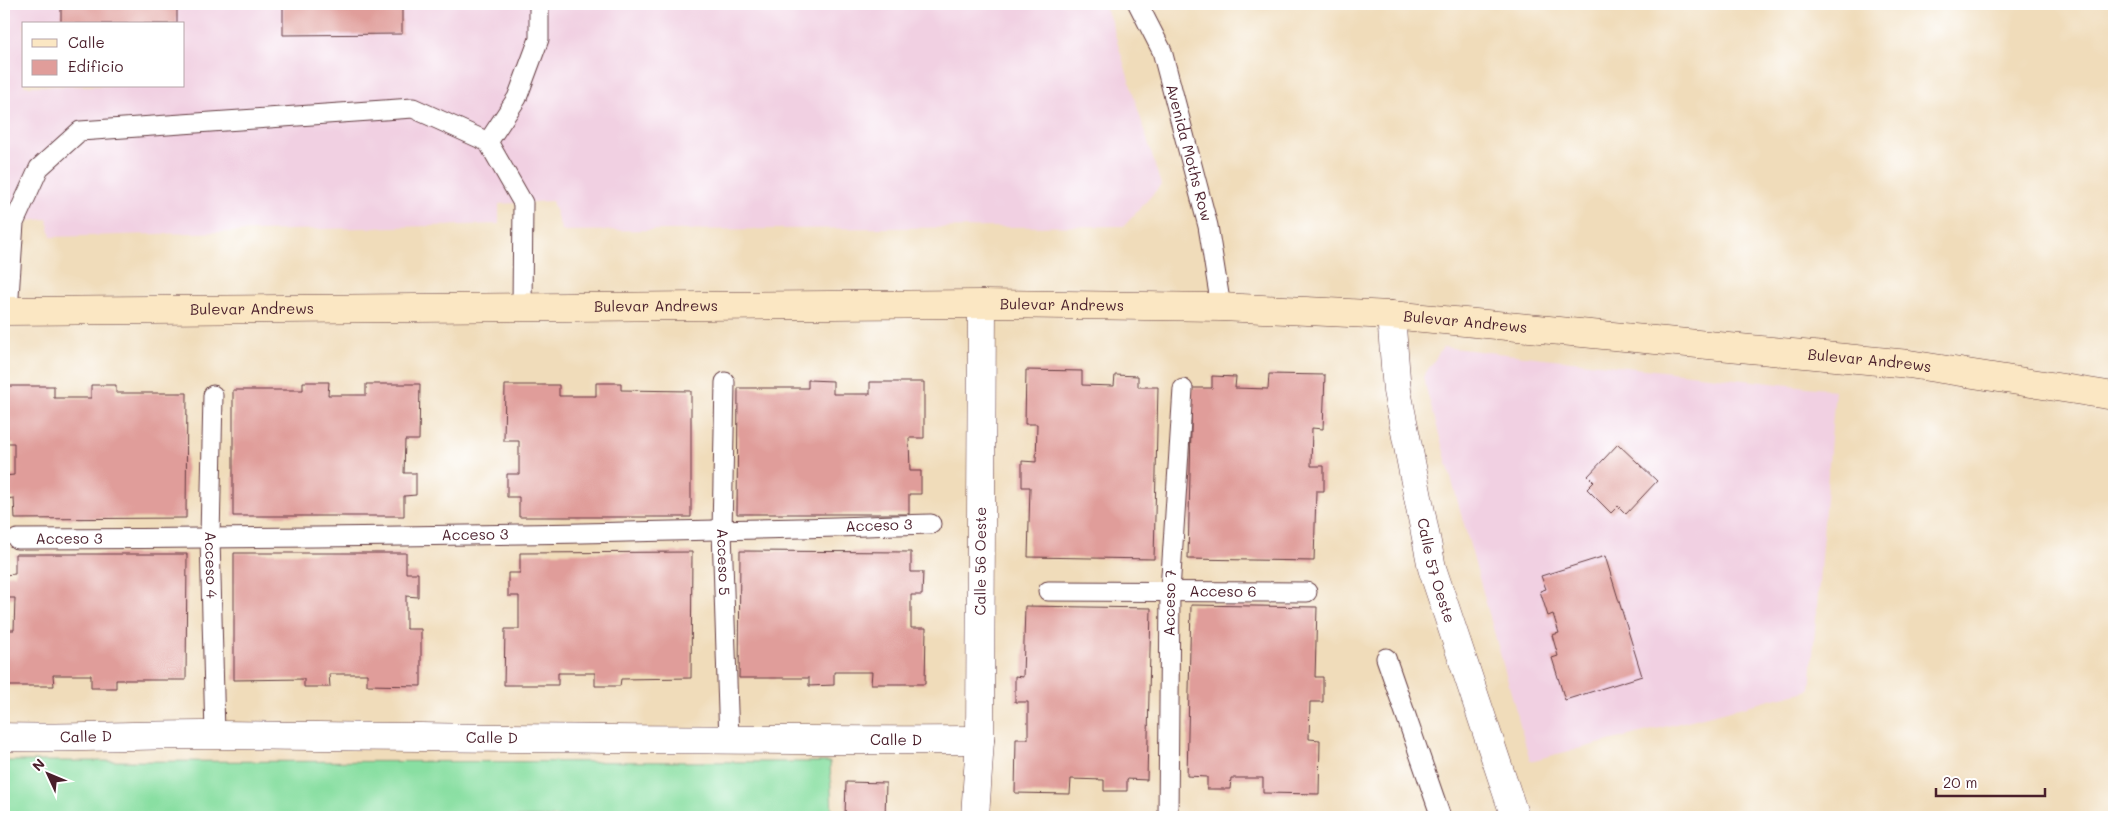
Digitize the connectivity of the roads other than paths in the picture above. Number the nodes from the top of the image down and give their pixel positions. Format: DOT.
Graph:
graph roads {
  1 [pos="539,4"];
  2 [pos="1138,4"];
  3 [pos="488,142"];
  4 [pos="982,304"];
  5 [pos="522,306"];
  6 [pos="1221,307"];
  7 [pos="6,311"];
  8 [pos="1391,315"];
  9 [pos="725,382"];
  10 [pos="1182,389"];
  11 [pos="213,395"];
  12 [pos="2114,396"];
  13 [pos="931,524"];
  14 [pos="722,531"];
  15 [pos="210,538"];
  16 [pos="17,539"];
  17 [pos="1048,591"];
  18 [pos="1170,592"];
  19 [pos="1307,592"];
  20 [pos="1386,658"];
  21 [pos="215,735"];
  22 [pos="4,737"];
  23 [pos="980,740"];
  24 [pos="728,741"];
  25 [pos="975,817"];
  26 [pos="1168,817"];
  27 [pos="1441,817"];
  28 [pos="1515,817"];
  1 -- 3 [label="lane"];
  2 -- 6 [label="lane, Avenida Moths Row"];
  3 -- 5 [label="lane"];
  3 -- 7 [label="lane"];
  4 -- 5 [label="main road, Bulevar Andrews"];
  4 -- 6 [label="main road, Bulevar Andrews"];
  4 -- 23 [label="street, Calle 56 Oeste"];
  5 -- 7 [label="main road, Bulevar Andrews"];
  6 -- 8 [label="main road, Bulevar Andrews"];
  8 -- 12 [label="main road, Bulevar Andrews"];
  8 -- 28 [label="street, Calle 57 Oeste"];
  9 -- 14 [label="lane, Acceso 5"];
  10 -- 18 [label="lane, Acceso 7"];
  11 -- 15 [label="lane, Acceso 4"];
  13 -- 14 [label="lane, Acceso 3"];
  14 -- 15 [label="lane, Acceso 3"];
  14 -- 24 [label="lane, Acceso 5"];
  15 -- 16 [label="lane, Acceso 3"];
  15 -- 21 [label="lane, Acceso 4"];
  17 -- 18 [label="lane, Acceso 6"];
  18 -- 19 [label="lane, Acceso 6"];
  18 -- 26 [label="lane, Acceso 7"];
  20 -- 27 [label="lane"];
  21 -- 22 [label="street, Calle D"];
  21 -- 24 [label="street, Calle D"];
  23 -- 24 [label="street, Calle D"];
  23 -- 25 [label="street, Calle 56 Oeste"];
}
